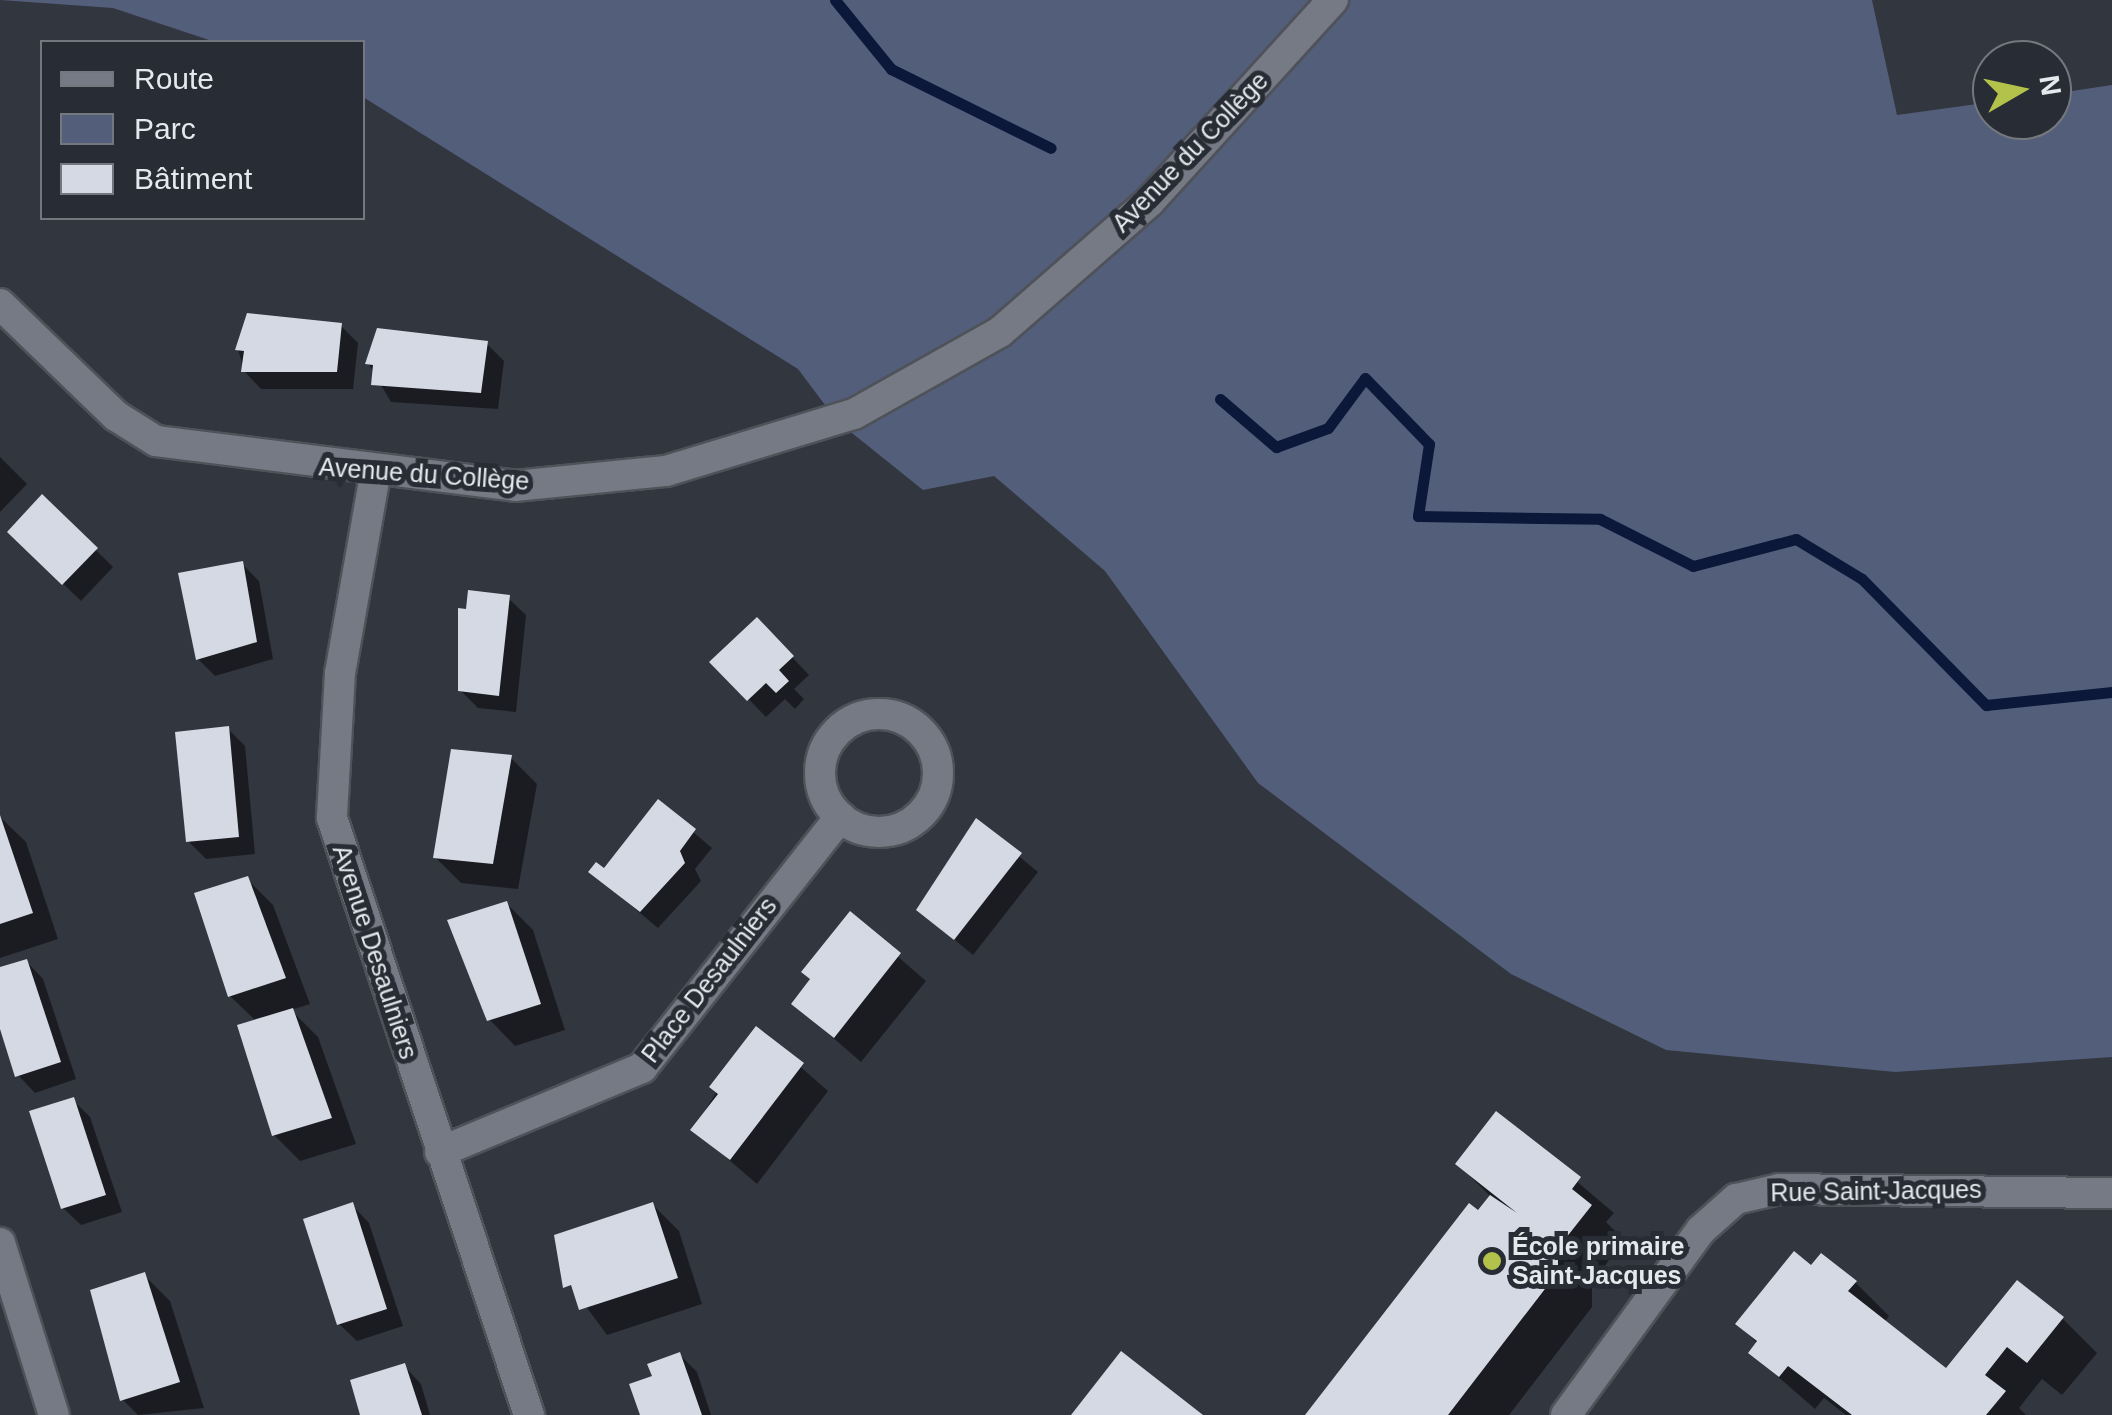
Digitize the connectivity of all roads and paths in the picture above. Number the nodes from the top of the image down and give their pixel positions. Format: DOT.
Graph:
graph roads {
  1 [pos="1334,0"];
  2 [pos="0,304"];
  3 [pos="375,475"];
  4 [pos="840,818"];
  5 [pos="440,1152"];
  6 [pos="2112,1192"];
  7 [pos="0,1244"];
  8 [pos="54,1415"];
  9 [pos="529,1415"];
  10 [pos="1566,1415"];
  1 -- 3 [label="street, Avenue du Collège"];
  2 -- 3 [label="street, Avenue du Collège"];
  3 -- 5 [label="street, Avenue Desaulniers"];
  4 -- 5 [label="street, Place Desaulniers"];
  5 -- 9 [label="street, Avenue Desaulniers"];
  6 -- 10 [label="street, Rue Saint-Jacques"];
  7 -- 8 [label="street"];
}
